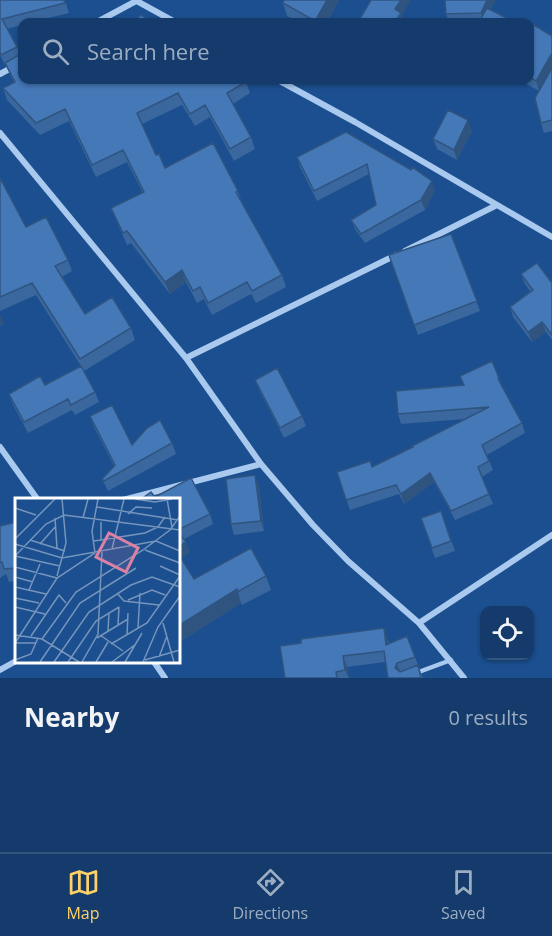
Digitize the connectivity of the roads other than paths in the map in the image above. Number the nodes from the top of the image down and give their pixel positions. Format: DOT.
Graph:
graph roads {
  1 [pos="136,1"];
  2 [pos="104,18"];
  3 [pos="168,18"];
  4 [pos="18,64"];
  5 [pos="0,74"];
  6 [pos="285,84"];
  7 [pos="0,133"];
  8 [pos="497,205"];
  9 [pos="552,237"];
  10 [pos="186,358"];
  11 [pos="0,447"];
  12 [pos="261,464"];
  13 [pos="37,498"];
  14 [pos="131,498"];
  15 [pos="552,535"];
  16 [pos="420,623"];
  17 [pos="451,660"];
  18 [pos="15,662"];
  19 [pos="155,663"];
  20 [pos="0,670"];
  21 [pos="412,674"];
  22 [pos="165,678"];
  23 [pos="464,678"];
  1 -- 2 [label="street"];
  1 -- 3 [label="street"];
  4 -- 5 [label="street"];
  6 -- 8 [label="street"];
  7 -- 10 [label="street"];
  8 -- 9 [label="street"];
  8 -- 10 [label="street"];
  10 -- 12 [label="street"];
  11 -- 13 [label="street"];
  12 -- 14 [label="street"];
  12 -- 16 [label="street"];
  15 -- 16 [label="street"];
  16 -- 17 [label="street"];
  17 -- 21 [label="lane"];
  17 -- 23 [label="street"];
  18 -- 20 [label="street"];
  19 -- 22 [label="street"];
}
